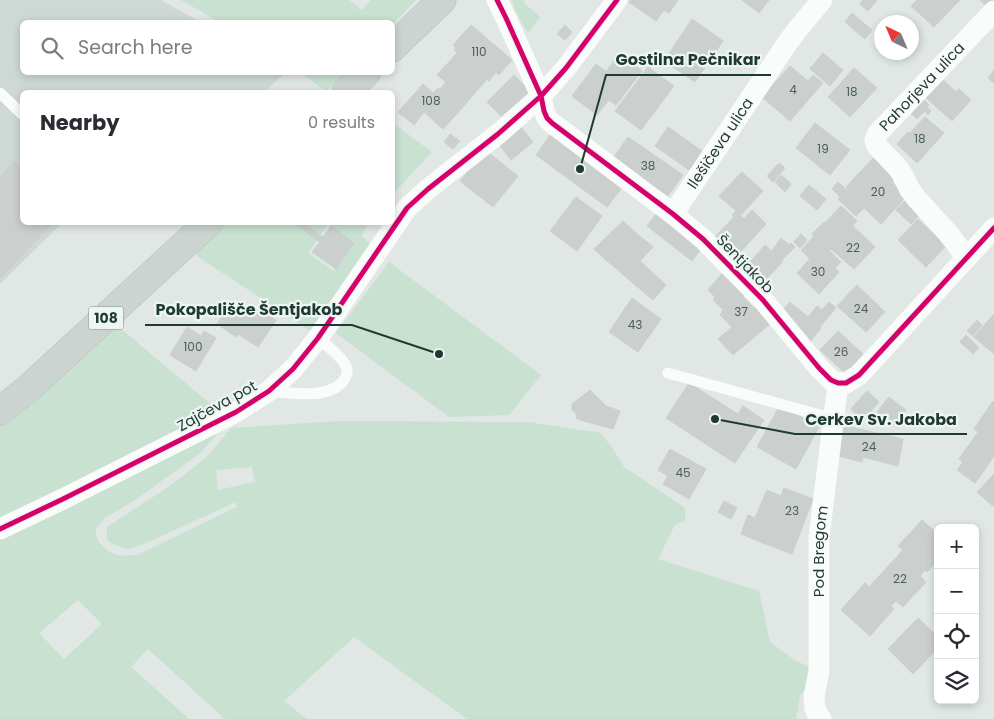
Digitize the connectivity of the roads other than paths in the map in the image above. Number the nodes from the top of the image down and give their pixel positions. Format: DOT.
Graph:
graph roads {
  1 [pos="442,0"];
  2 [pos="497,0"];
  3 [pos="617,0"];
  4 [pos="822,0"];
  5 [pos="994,11"];
  6 [pos="395,45"];
  7 [pos="364,75"];
  8 [pos="348,90"];
  9 [pos="0,93"];
  10 [pos="541,96"];
  11 [pos="20,112"];
  12 [pos="673,214"];
  13 [pos="207,225"];
  14 [pos="994,228"];
  15 [pos="967,258"];
  16 [pos="318,338"];
  17 [pos="668,373"];
  18 [pos="838,383"];
  19 [pos="269,391"];
  20 [pos="0,411"];
  21 [pos="834,419"];
  22 [pos="0,529"];
  23 [pos="821,719"];
  1 -- 6 [label="main road"];
  2 -- 10 [label="street, Šentjakob"];
  3 -- 10 [label="street, Zajčeva pot"];
  4 -- 12 [label="street, Ilešičeva ulica"];
  5 -- 15 [label="street, Pahorjeva ulica"];
  7 -- 8 [label="main road"];
  9 -- 11 [label="lane"];
  10 -- 12 [label="street, Šentjakob"];
  10 -- 16 [label="street, Zajčeva pot"];
  12 -- 18 [label="street, Šentjakob"];
  13 -- 20 [label="main road, 108"];
  14 -- 15 [label="street"];
  15 -- 18 [label="street"];
  16 -- 19 [label="street, Zajčeva pot"];
  16 -- 19 [label="lane"];
  17 -- 21 [label="lane"];
  18 -- 21 [label="street, Pod Bregom"];
  19 -- 22 [label="street, Zajčeva pot"];
  21 -- 23 [label="street, Pod Bregom"];
}
